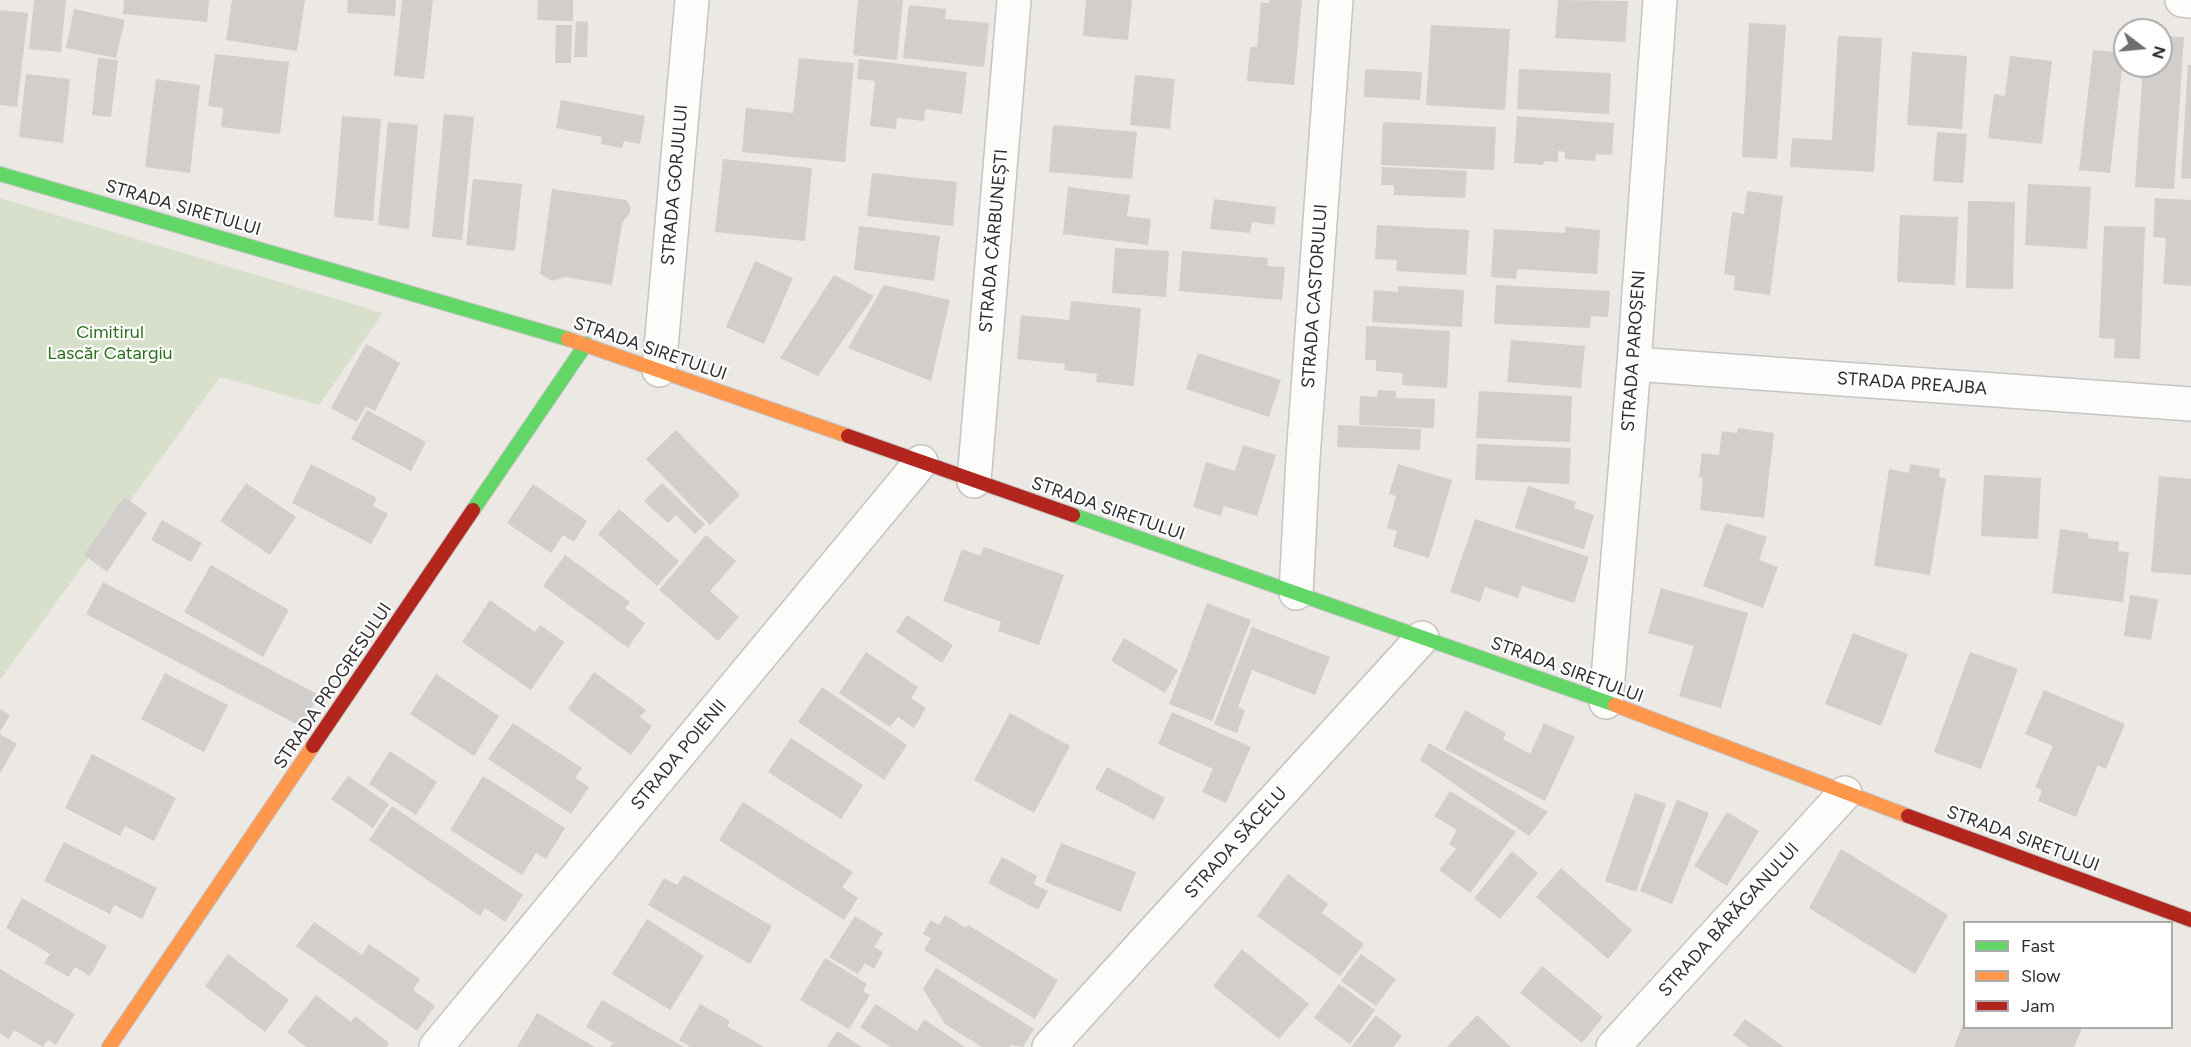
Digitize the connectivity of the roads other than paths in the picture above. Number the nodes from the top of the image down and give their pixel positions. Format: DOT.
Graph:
graph roads {
  1 [pos="692,0"];
  2 [pos="1014,0"];
  3 [pos="1336,0"];
  4 [pos="1660,0"];
  5 [pos="2182,0"];
  6 [pos="2191,1"];
  7 [pos="0,174"];
  8 [pos="586,344"];
  9 [pos="1634,364"];
  10 [pos="658,370"];
  11 [pos="2191,404"];
  12 [pos="921,462"];
  13 [pos="974,481"];
  14 [pos="1296,593"];
  15 [pos="1422,638"];
  16 [pos="1606,702"];
  17 [pos="1845,793"];
  18 [pos="2191,920"];
  19 [pos="109,1047"];
  20 [pos="436,1047"];
  21 [pos="1049,1047"];
  22 [pos="1613,1047"];
  1 -- 10 [label="street, STRADA GORJULUI"];
  2 -- 13 [label="street, STRADA CĂRBUNEȘTI"];
  3 -- 14 [label="street, STRADA CASTORULUI"];
  4 -- 9 [label="street, STRADA PAROȘENI"];
  5 -- 6 [label="street"];
  7 -- 8 [label="street, STRADA SIRETULUI"];
  8 -- 10 [label="street, STRADA SIRETULUI"];
  8 -- 19 [label="street, STRADA PROGRESULUI"];
  9 -- 11 [label="street, STRADA PREAJBA"];
  9 -- 16 [label="street, STRADA PAROȘENI"];
  10 -- 12 [label="street, STRADA SIRETULUI"];
  12 -- 13 [label="street, STRADA SIRETULUI"];
  12 -- 20 [label="street, STRADA POIENII"];
  13 -- 14 [label="street, STRADA SIRETULUI"];
  14 -- 15 [label="street, STRADA SIRETULUI"];
  15 -- 16 [label="street, STRADA SIRETULUI"];
  15 -- 21 [label="street, STRADA SĂCELU"];
  16 -- 17 [label="street, STRADA SIRETULUI"];
  17 -- 18 [label="street, STRADA SIRETULUI"];
  17 -- 22 [label="street, STRADA BĂRĂGANULUI"];
}
